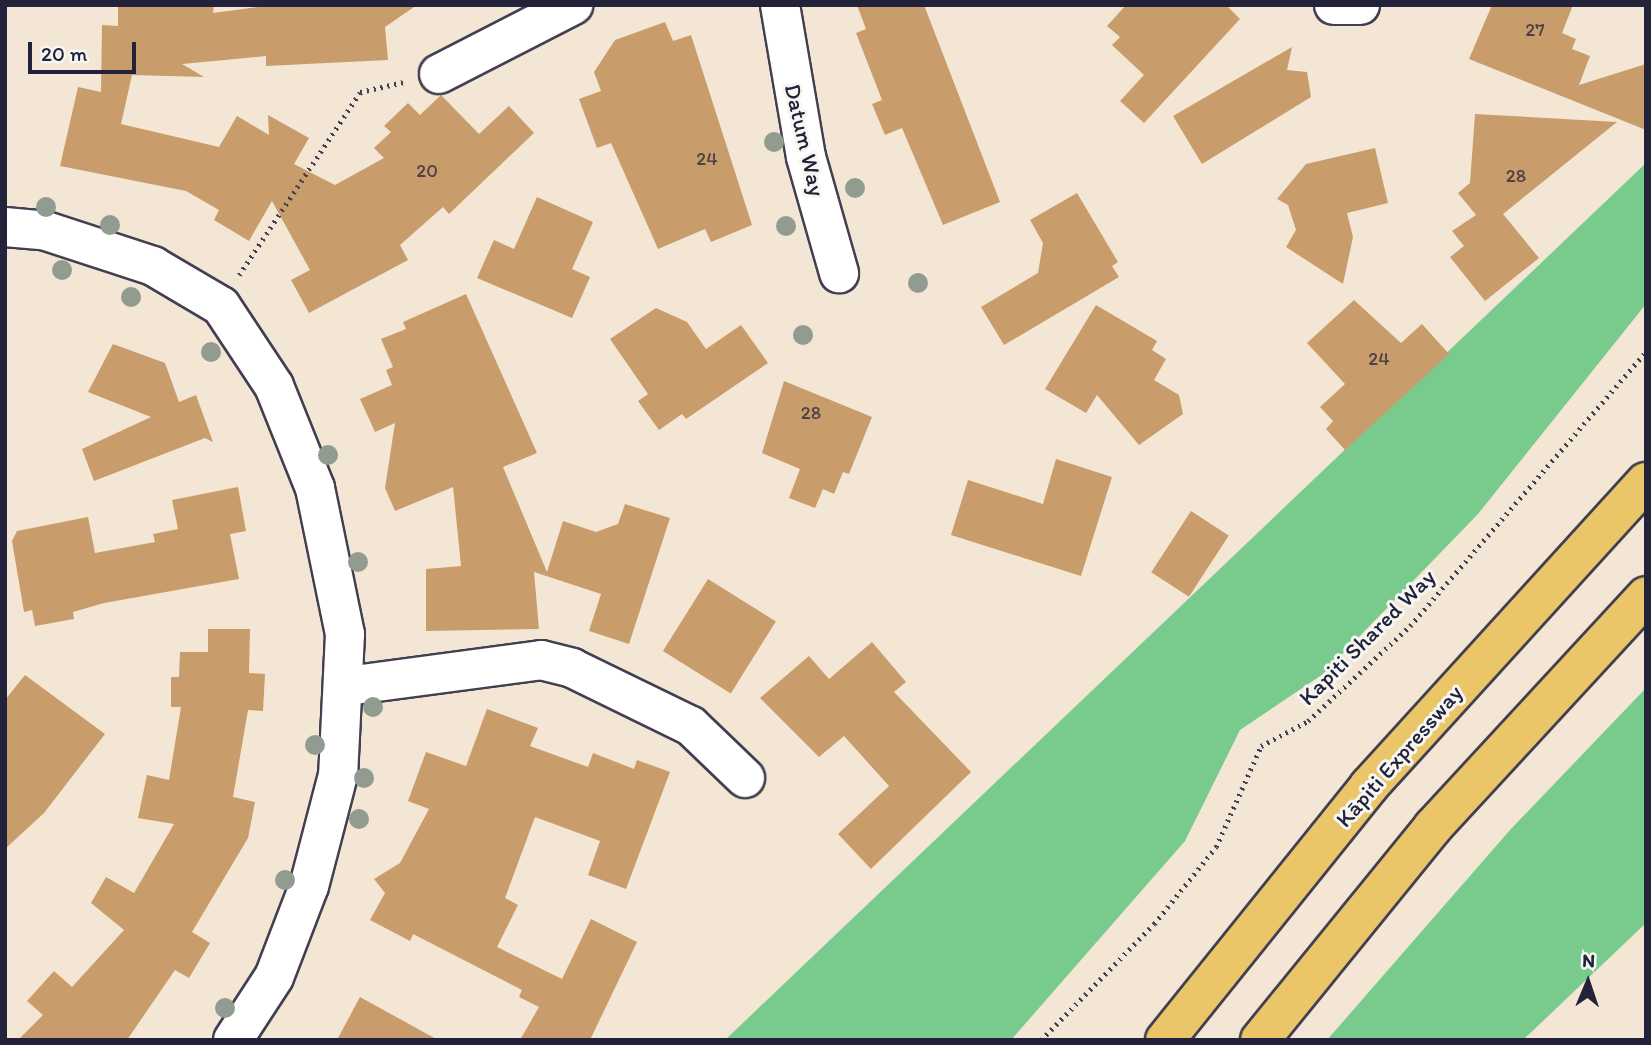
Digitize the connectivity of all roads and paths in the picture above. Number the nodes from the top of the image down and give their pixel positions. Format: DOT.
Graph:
graph roads {
  1 [pos="573,5"];
  2 [pos="780,5"];
  3 [pos="1334,5"];
  4 [pos="1360,5"];
  5 [pos="439,74"];
  6 [pos="5,227"];
  7 [pos="839,273"];
  8 [pos="221,306"];
  9 [pos="1646,352"];
  10 [pos="1646,482"];
  11 [pos="1646,596"];
  12 [pos="347,686"];
  13 [pos="745,778"];
  14 [pos="233,1040"];
  15 [pos="1041,1040"];
  16 [pos="1165,1040"];
  17 [pos="1260,1040"];
  1 -- 5 [label="street"];
  2 -- 7 [label="street, Datum Way"];
  3 -- 4 [label="street"];
  5 -- 8 [label="path"];
  6 -- 8 [label="street"];
  8 -- 12 [label="street"];
  9 -- 15 [label="path, Kapiti Shared Way"];
  10 -- 16 [label="highway, Kāpiti Expressway"];
  11 -- 17 [label="highway"];
  12 -- 13 [label="street"];
  12 -- 14 [label="street"];
}
